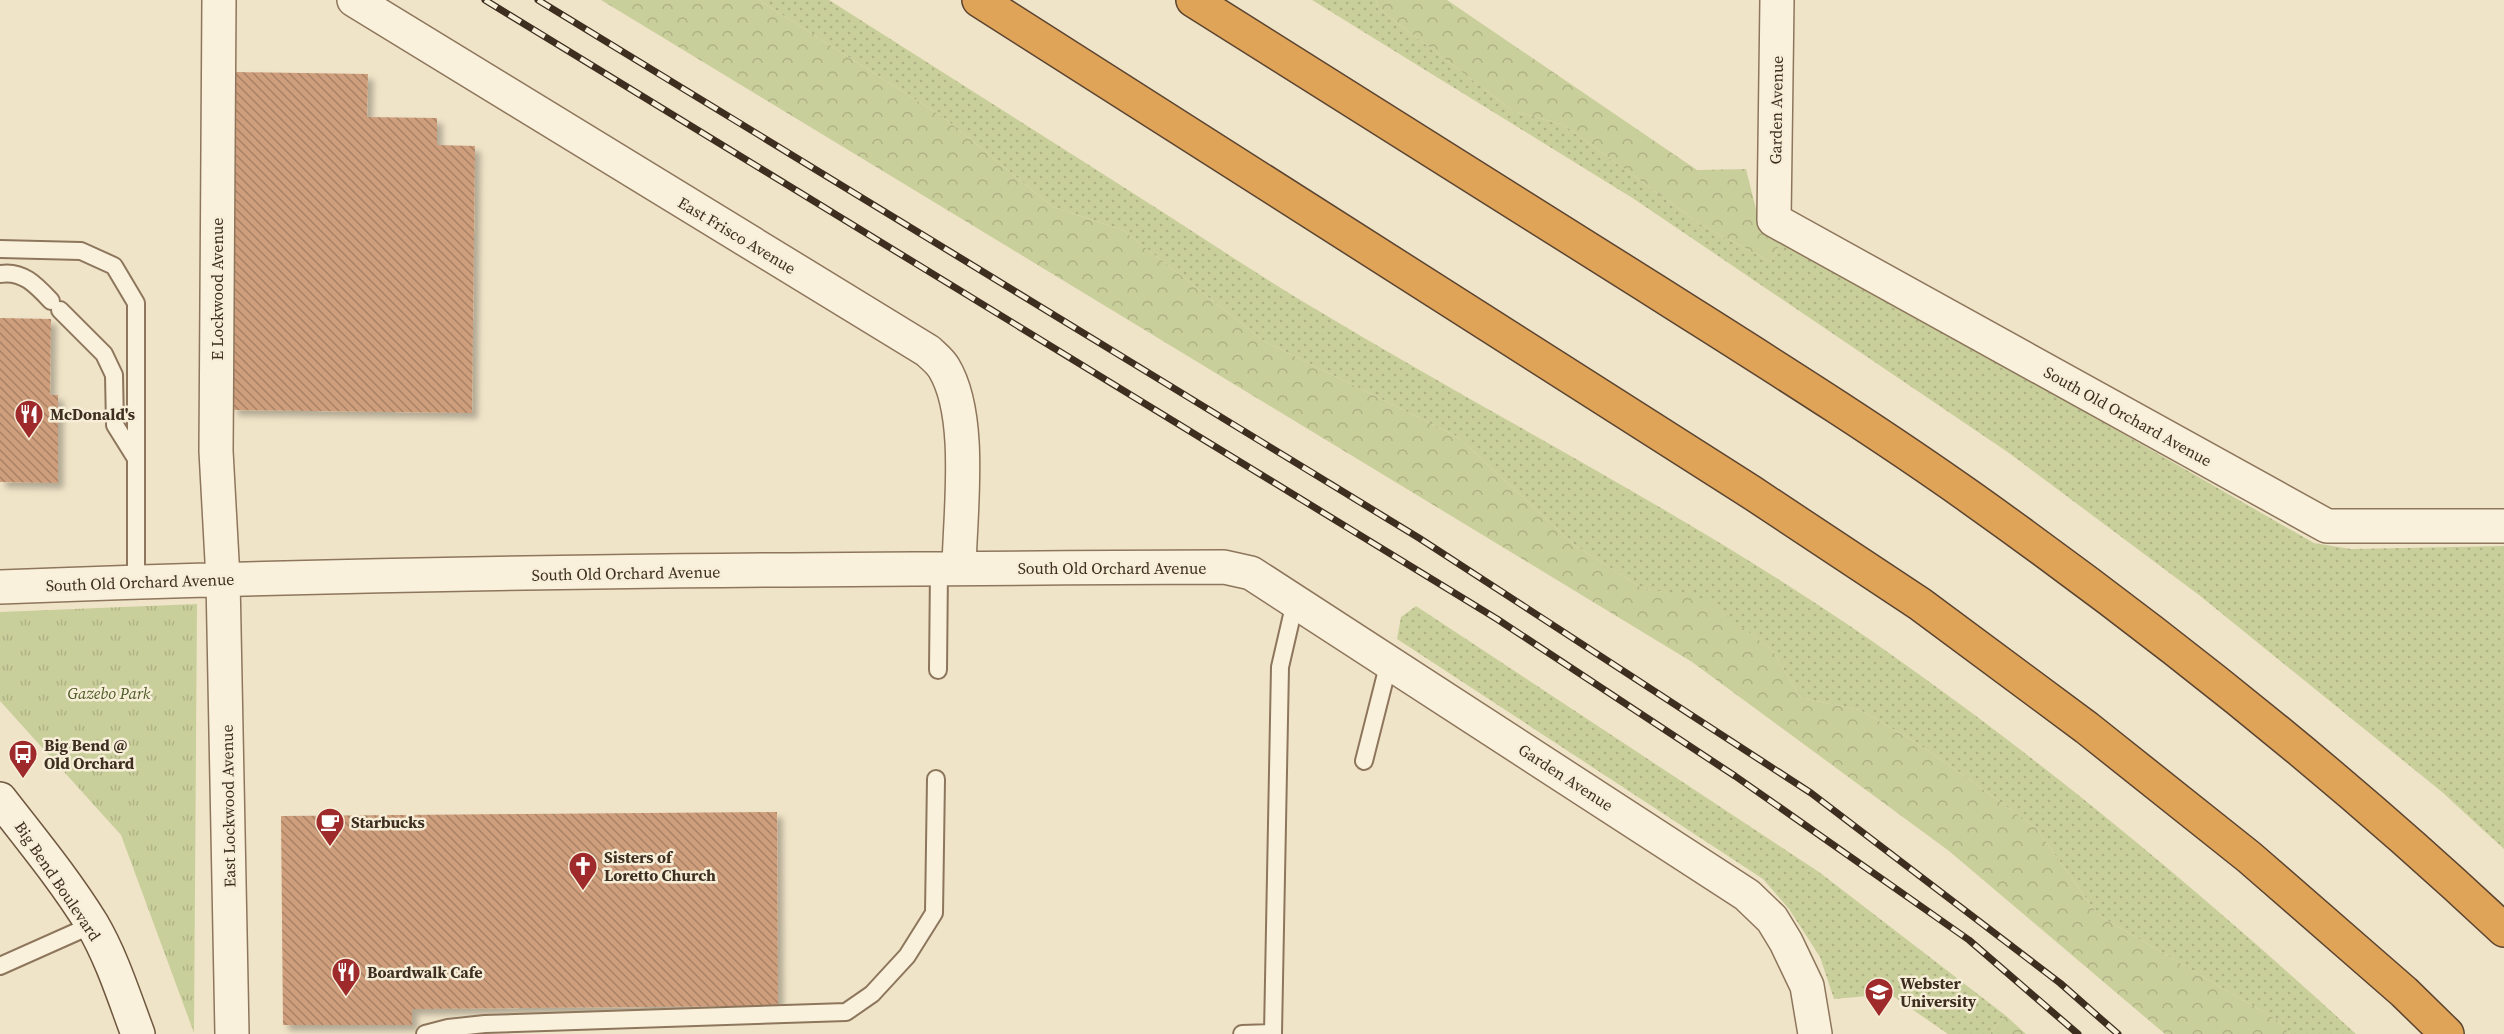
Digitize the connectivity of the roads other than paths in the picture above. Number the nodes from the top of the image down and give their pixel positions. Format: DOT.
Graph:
graph roads {
  1 [pos="219,0"];
  2 [pos="354,0"];
  3 [pos="979,0"];
  4 [pos="1193,0"];
  5 [pos="1777,0"];
  6 [pos="1774,220"];
  7 [pos="0,249"];
  8 [pos="0,274"];
  9 [pos="136,458"];
  10 [pos="2504,526"];
  11 [pos="949,569"];
  12 [pos="1251,573"];
  13 [pos="223,579"];
  14 [pos="136,582"];
  15 [pos="0,587"];
  16 [pos="1295,602"];
  17 [pos="1389,662"];
  18 [pos="938,670"];
  19 [pos="1364,761"];
  20 [pos="936,779"];
  21 [pos="0,799"];
  22 [pos="92,925"];
  23 [pos="2504,930"];
  24 [pos="0,966"];
  25 [pos="138,1034"];
  26 [pos="232,1034"];
  27 [pos="425,1034"];
  28 [pos="1242,1034"];
  29 [pos="1815,1034"];
  30 [pos="2447,1034"];
  1 -- 13 [label="street, E Lockwood Avenue"];
  2 -- 11 [label="street, East Frisco Avenue"];
  3 -- 30 [label="highway"];
  4 -- 23 [label="highway"];
  5 -- 6 [label="street, Garden Avenue"];
  6 -- 10 [label="street, South Old Orchard Avenue"];
  7 -- 9 [label="lane"];
  8 -- 9 [label="lane"];
  9 -- 14 [label="lane"];
  11 -- 12 [label="street, South Old Orchard Avenue"];
  11 -- 13 [label="street, South Old Orchard Avenue"];
  11 -- 18 [label="lane"];
  12 -- 16 [label="street, Garden Avenue"];
  13 -- 14 [label="street, South Old Orchard Avenue"];
  13 -- 26 [label="street, East Lockwood Avenue"];
  14 -- 15 [label="street, South Old Orchard Avenue"];
  16 -- 17 [label="street, Garden Avenue"];
  16 -- 28 [label="lane"];
  17 -- 19 [label="lane"];
  17 -- 29 [label="street, Garden Avenue"];
  20 -- 27 [label="lane"];
  21 -- 22 [label="street, Big Bend Boulevard"];
  22 -- 24 [label="lane"];
  22 -- 25 [label="street, Big Bend Boulevard"];
}
